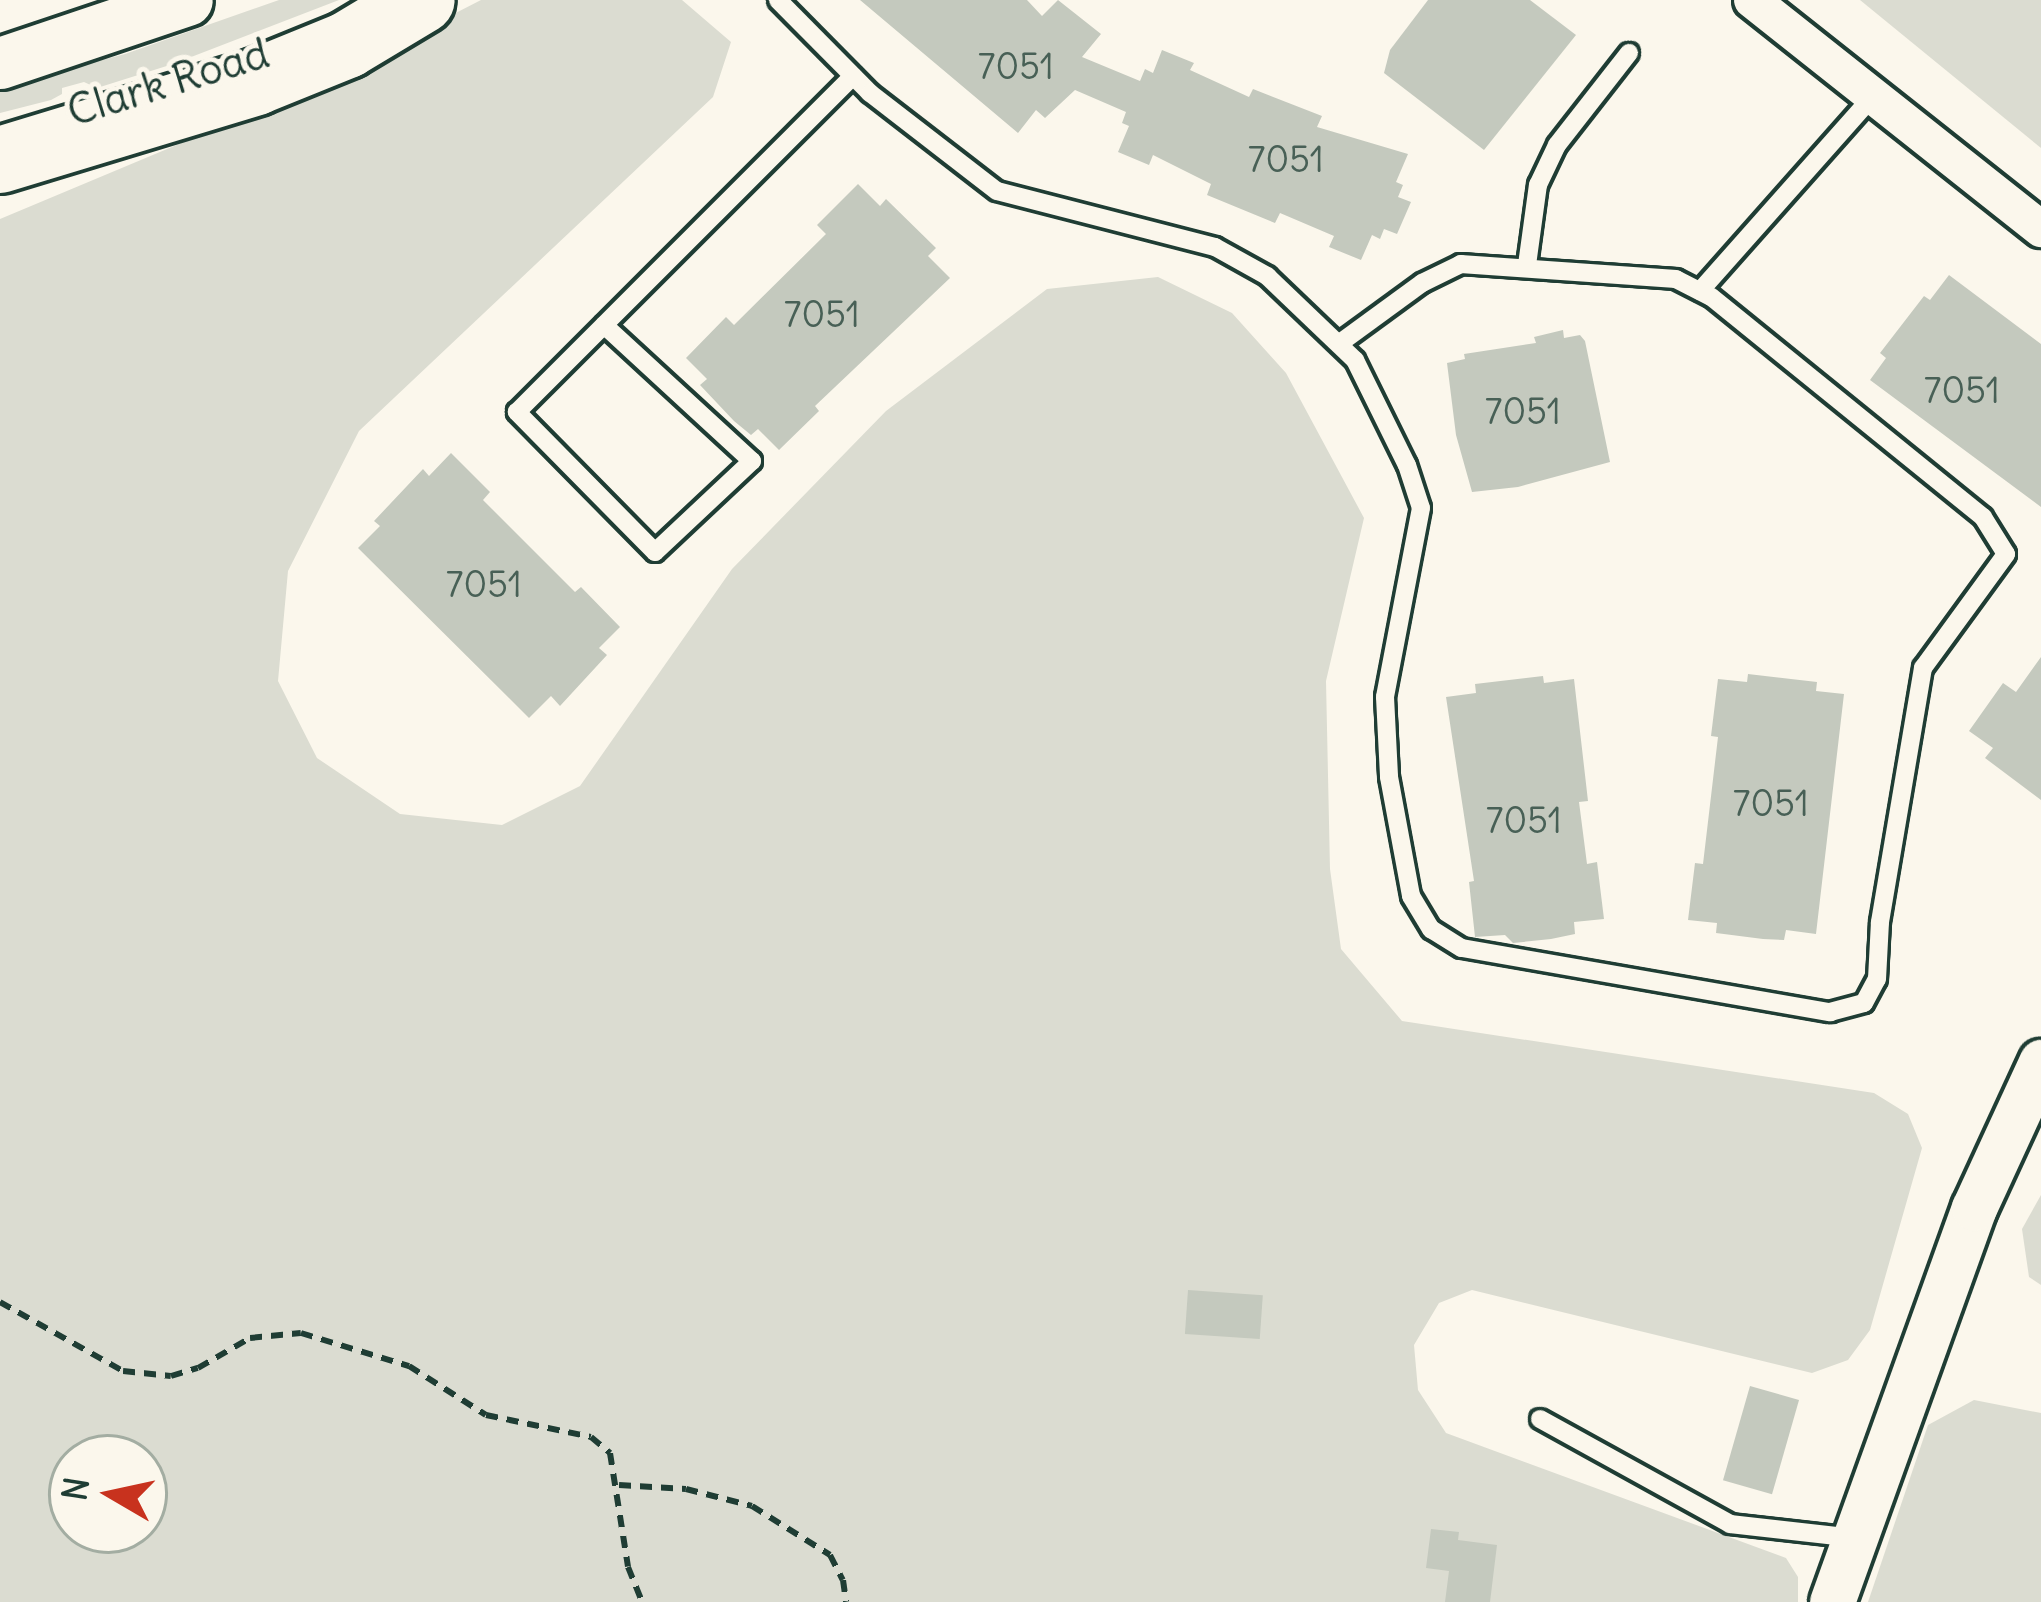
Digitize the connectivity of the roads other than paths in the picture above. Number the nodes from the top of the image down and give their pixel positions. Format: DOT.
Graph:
graph roads {
  1 [pos="187,0"];
  2 [pos="401,0"];
  3 [pos="422,0"];
  4 [pos="778,0"];
  5 [pos="1751,0"];
  6 [pos="1629,53"];
  7 [pos="0,63"];
  8 [pos="853,76"];
  9 [pos="1874,96"];
  10 [pos="0,131"];
  11 [pos="0,160"];
  12 [pos="2041,229"];
  13 [pos="1527,266"];
  14 [pos="1700,291"];
  15 [pos="604,325"];
  16 [pos="1340,343"];
  17 [pos="2041,1062"];
  18 [pos="1540,1419"];
  19 [pos="1853,1538"];
  20 [pos="1832,1602"];
  1 -- 7 [label="main road, Clark Road"];
  2 -- 10 [label="main road, Clark Road"];
  3 -- 11 [label="highway"];
  4 -- 8 [label="lane"];
  5 -- 9 [label="street"];
  6 -- 13 [label="lane"];
  8 -- 15 [label="lane"];
  8 -- 16 [label="lane"];
  9 -- 12 [label="street"];
  9 -- 14 [label="lane"];
  13 -- 14 [label="lane"];
  13 -- 16 [label="lane"];
  14 -- 16 [label="lane"];
  15 -- 15 [label="lane"];
  17 -- 19 [label="street"];
  18 -- 19 [label="lane"];
  19 -- 20 [label="street"];
}
